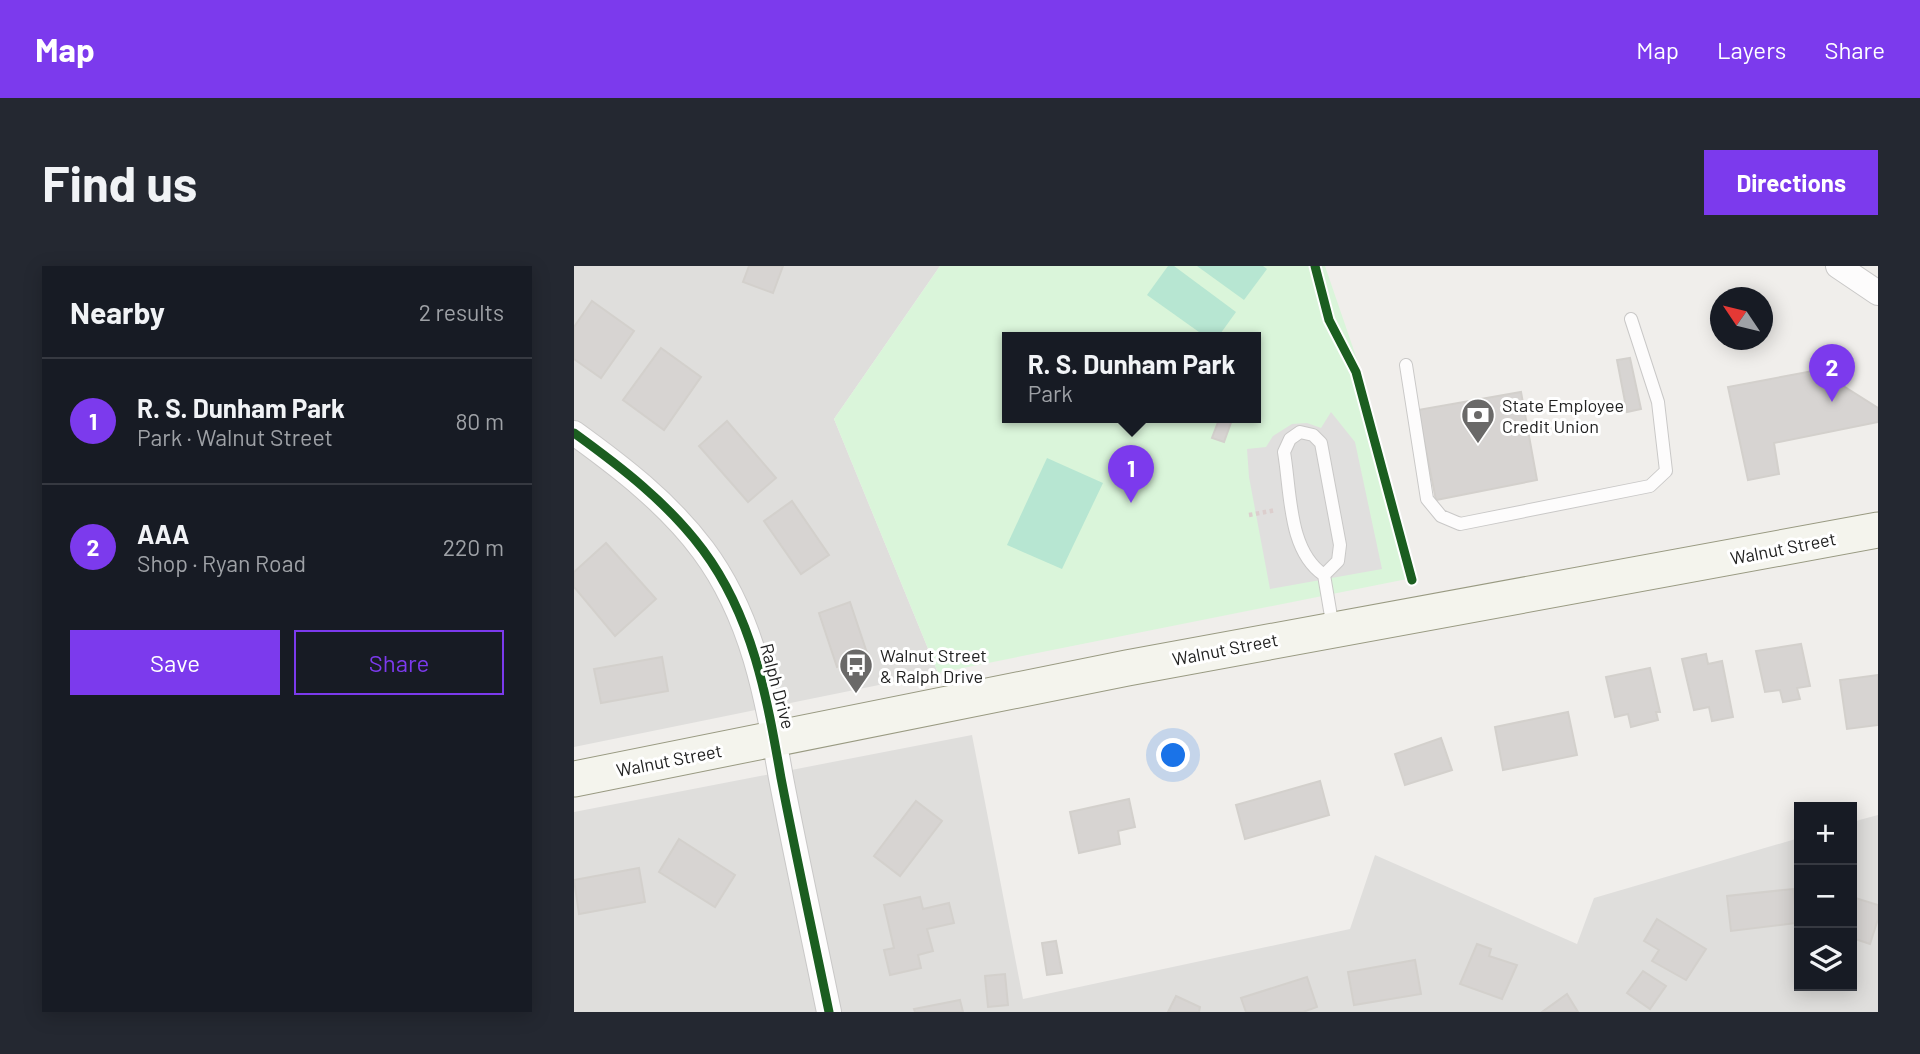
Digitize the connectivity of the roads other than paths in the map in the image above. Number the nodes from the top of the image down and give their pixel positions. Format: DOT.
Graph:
graph roads {
  1 [pos="1838,266"];
  2 [pos="1878,293"];
  3 [pos="1631,319"];
  4 [pos="1406,365"];
  5 [pos="574,433"];
  6 [pos="1878,530"];
  7 [pos="1324,575"];
  8 [pos="1334,628"];
  9 [pos="776,739"];
  10 [pos="574,779"];
  11 [pos="829,1012"];
  1 -- 2 [label="street"];
  3 -- 4 [label="lane"];
  5 -- 9 [label="street, Ralph Drive"];
  6 -- 8 [label="main road, Walnut Street"];
  7 -- 7 [label="lane"];
  7 -- 8 [label="lane"];
  8 -- 9 [label="main road, Walnut Street"];
  9 -- 10 [label="main road, Walnut Street"];
  9 -- 11 [label="street, Ralph Drive"];
}
